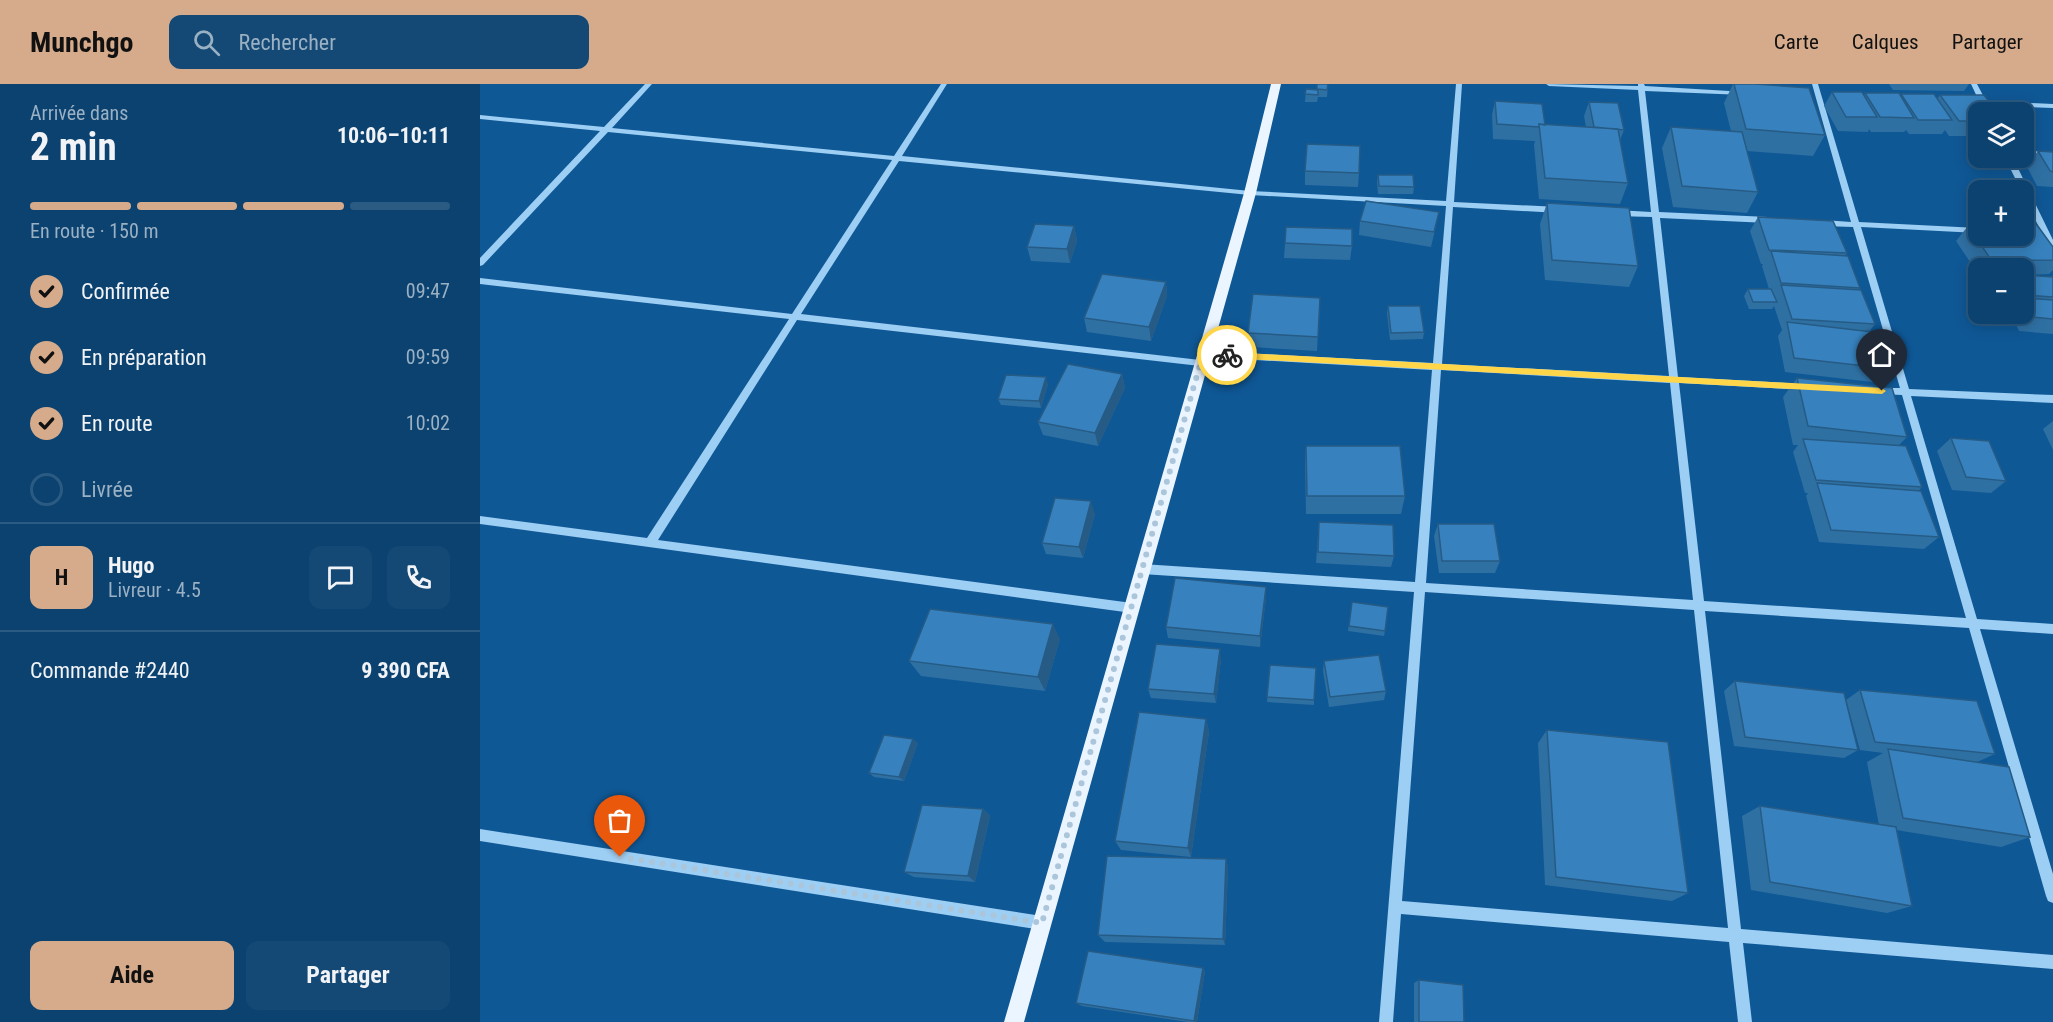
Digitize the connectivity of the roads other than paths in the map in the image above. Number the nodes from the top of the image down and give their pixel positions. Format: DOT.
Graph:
graph roads {
  1 [pos="650,84"];
  2 [pos="944,84"];
  3 [pos="1276,84"];
  4 [pos="1458,84"];
  5 [pos="1549,84"];
  6 [pos="1815,84"];
  7 [pos="1974,84"];
  8 [pos="1641,86"];
  9 [pos="1747,93"];
  10 [pos="1806,96"];
  11 [pos="1818,96"];
  12 [pos="1830,97"];
  13 [pos="1983,102"];
  14 [pos="2034,105"];
  15 [pos="2053,106"];
  16 [pos="480,117"];
  17 [pos="606,130"];
  18 [pos="2034,153"];
  19 [pos="2053,154"];
  20 [pos="897,158"];
  21 [pos="2014,168"];
  22 [pos="1250,193"];
  23 [pos="1449,205"];
  24 [pos="1564,210"];
  25 [pos="1610,213"];
  26 [pos="1655,215"];
  27 [pos="1773,221"];
  28 [pos="1809,222"];
  29 [pos="1856,225"];
  30 [pos="1968,230"];
  31 [pos="2035,233"];
  32 [pos="2049,233"];
  33 [pos="2053,248"];
  34 [pos="480,263"];
  35 [pos="480,281"];
  36 [pos="795,317"];
  37 [pos="1202,359"];
  38 [pos="1436,368"];
  39 [pos="1674,380"];
  40 [pos="1812,387"];
  41 [pos="1870,390"];
  42 [pos="1905,392"];
  43 [pos="2053,399"];
  44 [pos="480,520"];
  45 [pos="650,543"];
  46 [pos="1142,569"];
  47 [pos="1420,589"];
  48 [pos="1698,606"];
  49 [pos="1132,608"];
  50 [pos="1973,624"];
  51 [pos="2053,629"];
  52 [pos="480,836"];
  53 [pos="2053,896"];
  54 [pos="1395,907"];
  55 [pos="1042,923"];
  56 [pos="1735,935"];
  57 [pos="2053,962"];
  58 [pos="1014,1022"];
  59 [pos="1386,1022"];
  60 [pos="1745,1022"];
  1 -- 17 [label="street"];
  2 -- 20 [label="street"];
  3 -- 22 [label="main road"];
  4 -- 23 [label="street"];
  5 -- 8 [label="street"];
  6 -- 11 [label="street"];
  7 -- 13 [label="street"];
  8 -- 9 [label="street"];
  8 -- 26 [label="street"];
  10 -- 11 [label="street"];
  11 -- 12 [label="street"];
  11 -- 29 [label="street"];
  14 -- 15 [label="street"];
  16 -- 17 [label="street"];
  17 -- 20 [label="street"];
  17 -- 34 [label="street"];
  18 -- 19 [label="street"];
  20 -- 22 [label="street"];
  20 -- 36 [label="street"];
  21 -- 32 [label="street"];
  22 -- 23 [label="street"];
  22 -- 37 [label="main road"];
  23 -- 24 [label="street"];
  23 -- 38 [label="street"];
  25 -- 26 [label="street"];
  26 -- 27 [label="street"];
  26 -- 39 [label="street"];
  28 -- 29 [label="street"];
  29 -- 30 [label="street"];
  29 -- 42 [label="street"];
  31 -- 32 [label="street"];
  32 -- 33 [label="street"];
  35 -- 36 [label="street"];
  36 -- 37 [label="street"];
  36 -- 45 [label="street"];
  37 -- 38 [label="street"];
  37 -- 46 [label="main road"];
  38 -- 39 [label="street"];
  38 -- 47 [label="street"];
  39 -- 40 [label="street"];
  39 -- 48 [label="street"];
  41 -- 42 [label="street"];
  42 -- 43 [label="street"];
  42 -- 50 [label="street"];
  44 -- 45 [label="street"];
  45 -- 49 [label="street"];
  46 -- 47 [label="street"];
  46 -- 49 [label="main road"];
  47 -- 48 [label="street"];
  47 -- 54 [label="street"];
  48 -- 50 [label="street"];
  48 -- 56 [label="street"];
  49 -- 55 [label="main road"];
  50 -- 51 [label="street"];
  50 -- 53 [label="street"];
  52 -- 55 [label="street"];
  54 -- 56 [label="street"];
  54 -- 59 [label="street"];
  55 -- 58 [label="main road"];
  56 -- 57 [label="street"];
  56 -- 60 [label="street"];
}
